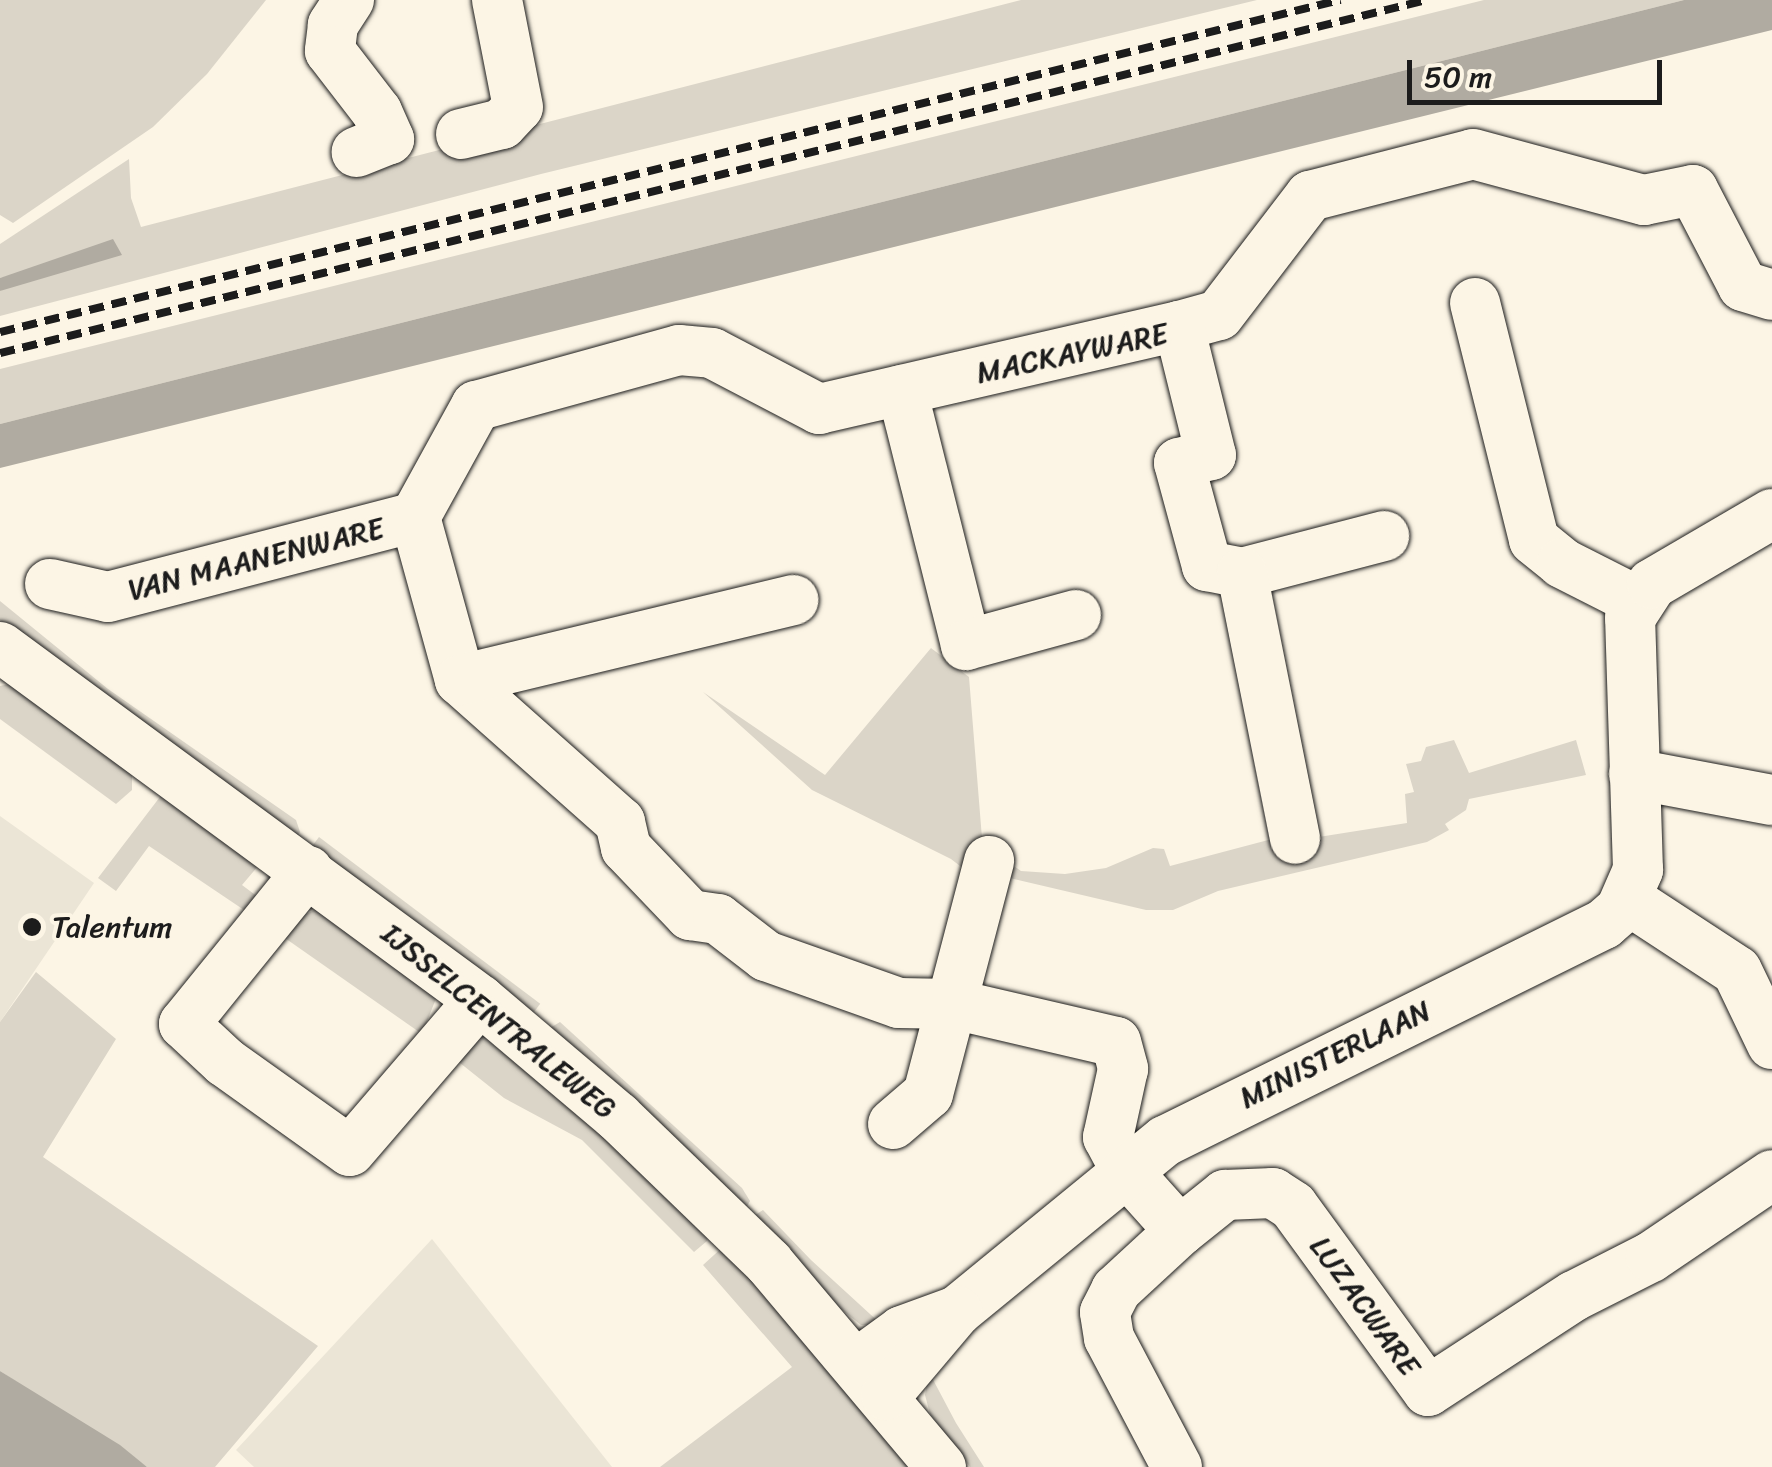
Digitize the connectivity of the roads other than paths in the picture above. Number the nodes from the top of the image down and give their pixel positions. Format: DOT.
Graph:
graph roads {
  1 [pos="349,0"];
  2 [pos="497,0"];
  3 [pos="460,134"];
  4 [pos="356,152"];
  5 [pos="1772,295"];
  6 [pos="1475,303"];
  7 [pos="1178,326"];
  8 [pos="902,390"];
  9 [pos="1772,514"];
  10 [pos="415,518"];
  11 [pos="1384,536"];
  12 [pos="1242,573"];
  13 [pos="50,584"];
  14 [pos="794,600"];
  15 [pos="1639,602"];
  16 [pos="1076,615"];
  17 [pos="0,647"];
  18 [pos="460,680"];
  19 [pos="1634,774"];
  20 [pos="1772,800"];
  21 [pos="1295,839"];
  22 [pos="989,860"];
  23 [pos="308,871"];
  24 [pos="1628,899"];
  25 [pos="480,1000"];
  26 [pos="953,1004"];
  27 [pos="1772,1044"];
  28 [pos="893,1124"];
  29 [pos="1127,1172"];
  30 [pos="1772,1175"];
  31 [pos="1180,1232"];
  32 [pos="872,1379"];
  33 [pos="941,1465"];
  34 [pos="1176,1467"];
  1 -- 4 [label="street"];
  2 -- 3 [label="street"];
  5 -- 7 [label="street"];
  6 -- 15 [label="street"];
  7 -- 8 [label="street, MACKAYWARE"];
  7 -- 12 [label="street, MACKAYWARE"];
  8 -- 10 [label="street, MACKAYWARE"];
  8 -- 16 [label="street"];
  9 -- 15 [label="street"];
  10 -- 13 [label="street, VAN MAANENWARE"];
  10 -- 18 [label="street, VAN MAANENWARE"];
  11 -- 12 [label="street"];
  12 -- 21 [label="street"];
  14 -- 18 [label="street"];
  15 -- 19 [label="street"];
  17 -- 23 [label="street, IJSSELCENTRALEWEG"];
  18 -- 26 [label="street"];
  19 -- 20 [label="street"];
  19 -- 24 [label="street"];
  22 -- 26 [label="street"];
  23 -- 25 [label="street, IJSSELCENTRALEWEG"];
  23 -- 25 [label="street"];
  24 -- 27 [label="street"];
  24 -- 29 [label="street, MINISTERLAAN"];
  25 -- 32 [label="street, IJSSELCENTRALEWEG"];
  26 -- 28 [label="street"];
  26 -- 29 [label="street"];
  29 -- 31 [label="street"];
  29 -- 32 [label="street, MINISTERLAAN"];
  30 -- 31 [label="street, LUZACWARE"];
  31 -- 34 [label="street"];
  32 -- 33 [label="street, IJSSELCENTRALEWEG"];
}
